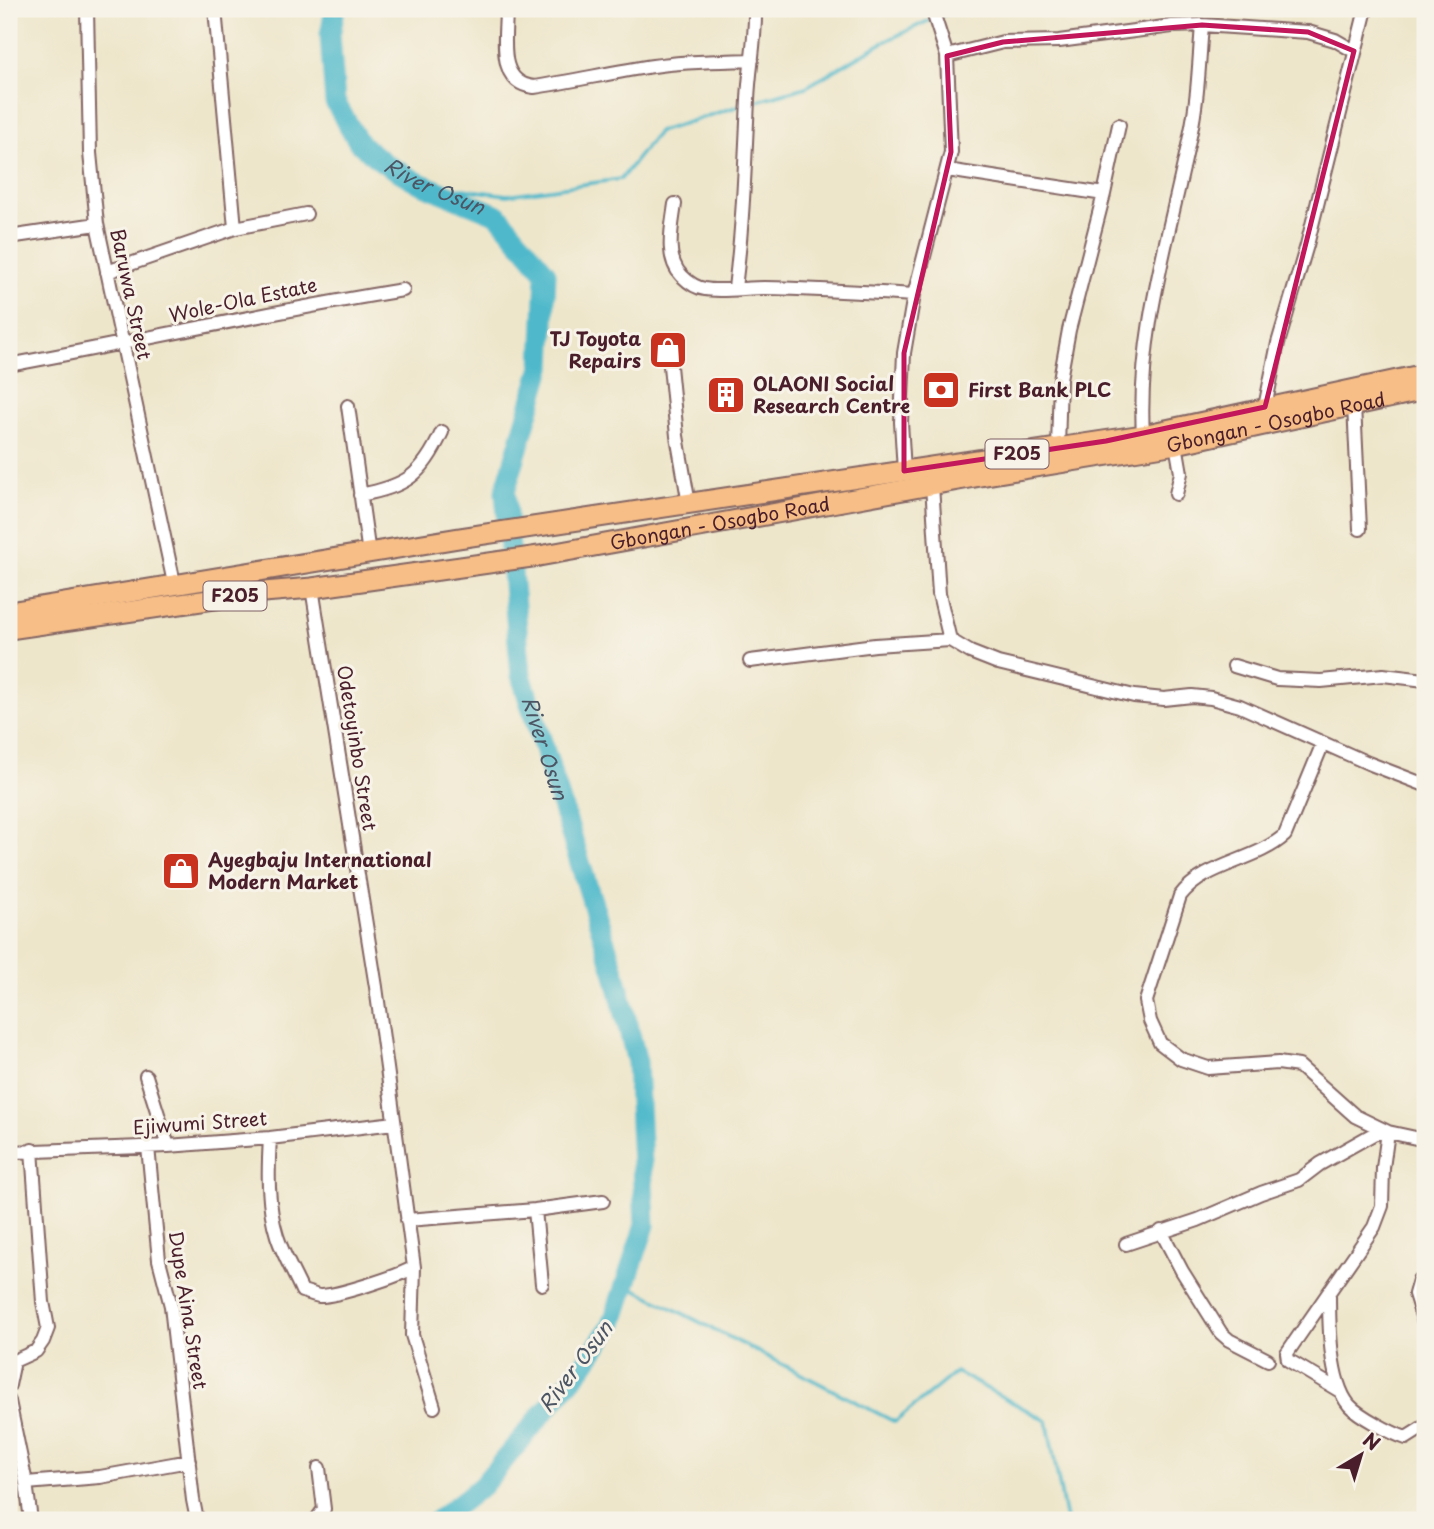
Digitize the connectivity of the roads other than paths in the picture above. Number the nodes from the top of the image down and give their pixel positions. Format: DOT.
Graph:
graph roads {
  1 [pos="87,9"];
  2 [pos="215,9"];
  3 [pos="506,9"];
  4 [pos="755,9"];
  5 [pos="1366,9"];
  6 [pos="933,13"];
  7 [pos="1202,25"];
  8 [pos="1354,51"];
  9 [pos="947,56"];
  10 [pos="752,60"];
  11 [pos="1119,125"];
  12 [pos="947,170"];
  13 [pos="1104,194"];
  14 [pos="675,204"];
  15 [pos="306,214"];
  16 [pos="97,224"];
  17 [pos="235,228"];
  18 [pos="9,237"];
  19 [pos="107,272"];
  20 [pos="735,288"];
  21 [pos="403,290"];
  22 [pos="914,295"];
  23 [pos="122,345"];
  24 [pos="669,356"];
  25 [pos="9,365"];
  26 [pos="1425,374"];
  27 [pos="1425,390"];
  28 [pos="1354,405"];
  29 [pos="348,406"];
  30 [pos="1265,407"];
  31 [pos="442,432"];
  32 [pos="1143,435"];
  33 [pos="1176,444"];
  34 [pos="1058,448"];
  35 [pos="1107,449"];
  36 [pos="904,471"];
  37 [pos="932,485"];
  38 [pos="1176,494"];
  39 [pos="360,495"];
  40 [pos="689,504"];
  41 [pos="1360,529"];
  42 [pos="369,554"];
  43 [pos="174,583"];
  44 [pos="312,588"];
  45 [pos="9,612"];
  46 [pos="9,629"];
  47 [pos="950,640"];
  48 [pos="750,661"];
  49 [pos="1234,666"];
  50 [pos="1425,680"];
  51 [pos="1323,743"];
  52 [pos="1425,785"];
  53 [pos="146,1076"];
  54 [pos="394,1123"];
  55 [pos="1388,1132"];
  56 [pos="270,1138"];
  57 [pos="1425,1140"];
  58 [pos="168,1146"];
  59 [pos="148,1147"];
  60 [pos="32,1150"];
  61 [pos="9,1152"];
  62 [pos="603,1201"];
  63 [pos="535,1210"];
  64 [pos="407,1220"];
  65 [pos="1161,1231"];
  66 [pos="1126,1244"];
  67 [pos="414,1267"];
  68 [pos="1425,1279"];
  69 [pos="542,1283"];
  70 [pos="1329,1291"];
  71 [pos="1425,1326"];
  72 [pos="1268,1360"];
  73 [pos="9,1385"];
  74 [pos="1340,1391"];
  75 [pos="9,1401"];
  76 [pos="434,1407"];
  77 [pos="1425,1426"];
  78 [pos="189,1461"];
  79 [pos="320,1468"];
  80 [pos="26,1483"];
  81 [pos="31,1520"];
  82 [pos="197,1520"];
  83 [pos="316,1520"];
  1 -- 16 [label="street, Baruwa Street"];
  2 -- 17 [label="street"];
  3 -- 10 [label="street"];
  4 -- 10 [label="street"];
  5 -- 8 [label="street"];
  6 -- 9 [label="street"];
  7 -- 8 [label="street"];
  7 -- 9 [label="street"];
  7 -- 32 [label="street"];
  8 -- 30 [label="street"];
  9 -- 12 [label="street"];
  10 -- 20 [label="street"];
  11 -- 13 [label="street"];
  12 -- 13 [label="street"];
  12 -- 22 [label="street"];
  13 -- 34 [label="street"];
  14 -- 20 [label="street"];
  15 -- 17 [label="street"];
  16 -- 18 [label="street"];
  16 -- 19 [label="street, Baruwa Street"];
  17 -- 19 [label="street"];
  19 -- 23 [label="street, Baruwa Street"];
  20 -- 22 [label="street"];
  21 -- 23 [label="street, Wole-Ola Estate"];
  22 -- 36 [label="street"];
  23 -- 25 [label="street, Wole-Ola Estate"];
  23 -- 43 [label="street, Baruwa Street"];
  24 -- 40 [label="street"];
  26 -- 30 [label="main road, Gbongan - Osogbo Road / F205"];
  27 -- 28 [label="main road, Gbongan - Osogbo Road / F205"];
  28 -- 33 [label="main road, Gbongan - Osogbo Road / F205"];
  28 -- 41 [label="street"];
  29 -- 39 [label="street"];
  30 -- 32 [label="main road, Gbongan - Osogbo Road / F205"];
  31 -- 39 [label="street"];
  32 -- 35 [label="main road, Gbongan - Osogbo Road / F205"];
  33 -- 35 [label="main road, Gbongan - Osogbo Road / F205"];
  33 -- 38 [label="street"];
  34 -- 35 [label="main road, Gbongan - Osogbo Road / F205"];
  34 -- 36 [label="main road, Gbongan - Osogbo Road / F205"];
  35 -- 37 [label="main road, Gbongan - Osogbo Road / F205"];
  36 -- 40 [label="main road, Gbongan - Osogbo Road / F205"];
  37 -- 44 [label="main road, Gbongan - Osogbo Road / F205"];
  37 -- 47 [label="street"];
  39 -- 42 [label="street"];
  40 -- 42 [label="main road, Gbongan - Osogbo Road / F205"];
  42 -- 43 [label="main road, Gbongan - Osogbo Road / F205"];
  43 -- 45 [label="main road, Gbongan - Osogbo Road / F205"];
  44 -- 46 [label="main road, Gbongan - Osogbo Road / F205"];
  44 -- 54 [label="street, Odetoyinbo Street"];
  47 -- 48 [label="street"];
  47 -- 51 [label="street"];
  49 -- 50 [label="street"];
  51 -- 52 [label="street"];
  51 -- 55 [label="street"];
  53 -- 58 [label="street"];
  54 -- 56 [label="street, Ejiwumi Street"];
  54 -- 64 [label="street, Odetoyinbo Street"];
  55 -- 57 [label="street"];
  55 -- 65 [label="street"];
  55 -- 70 [label="street"];
  56 -- 58 [label="street, Ejiwumi Street"];
  56 -- 67 [label="street"];
  58 -- 59 [label="street, Ejiwumi Street"];
  59 -- 60 [label="street, Ejiwumi Street"];
  59 -- 78 [label="street, Dupe Aina Street"];
  60 -- 61 [label="street, Ejiwumi Street"];
  60 -- 73 [label="street"];
  62 -- 63 [label="street"];
  63 -- 64 [label="street"];
  63 -- 69 [label="street"];
  64 -- 67 [label="street, Odetoyinbo Street"];
  65 -- 66 [label="street"];
  65 -- 72 [label="street"];
  67 -- 76 [label="street, Odetoyinbo Street"];
  68 -- 71 [label="street"];
  70 -- 74 [label="street"];
  70 -- 74 [label="street"];
  74 -- 77 [label="street"];
  75 -- 80 [label="street"];
  78 -- 80 [label="street"];
  78 -- 82 [label="street, Dupe Aina Street"];
  79 -- 83 [label="street"];
  80 -- 81 [label="street"];
}
